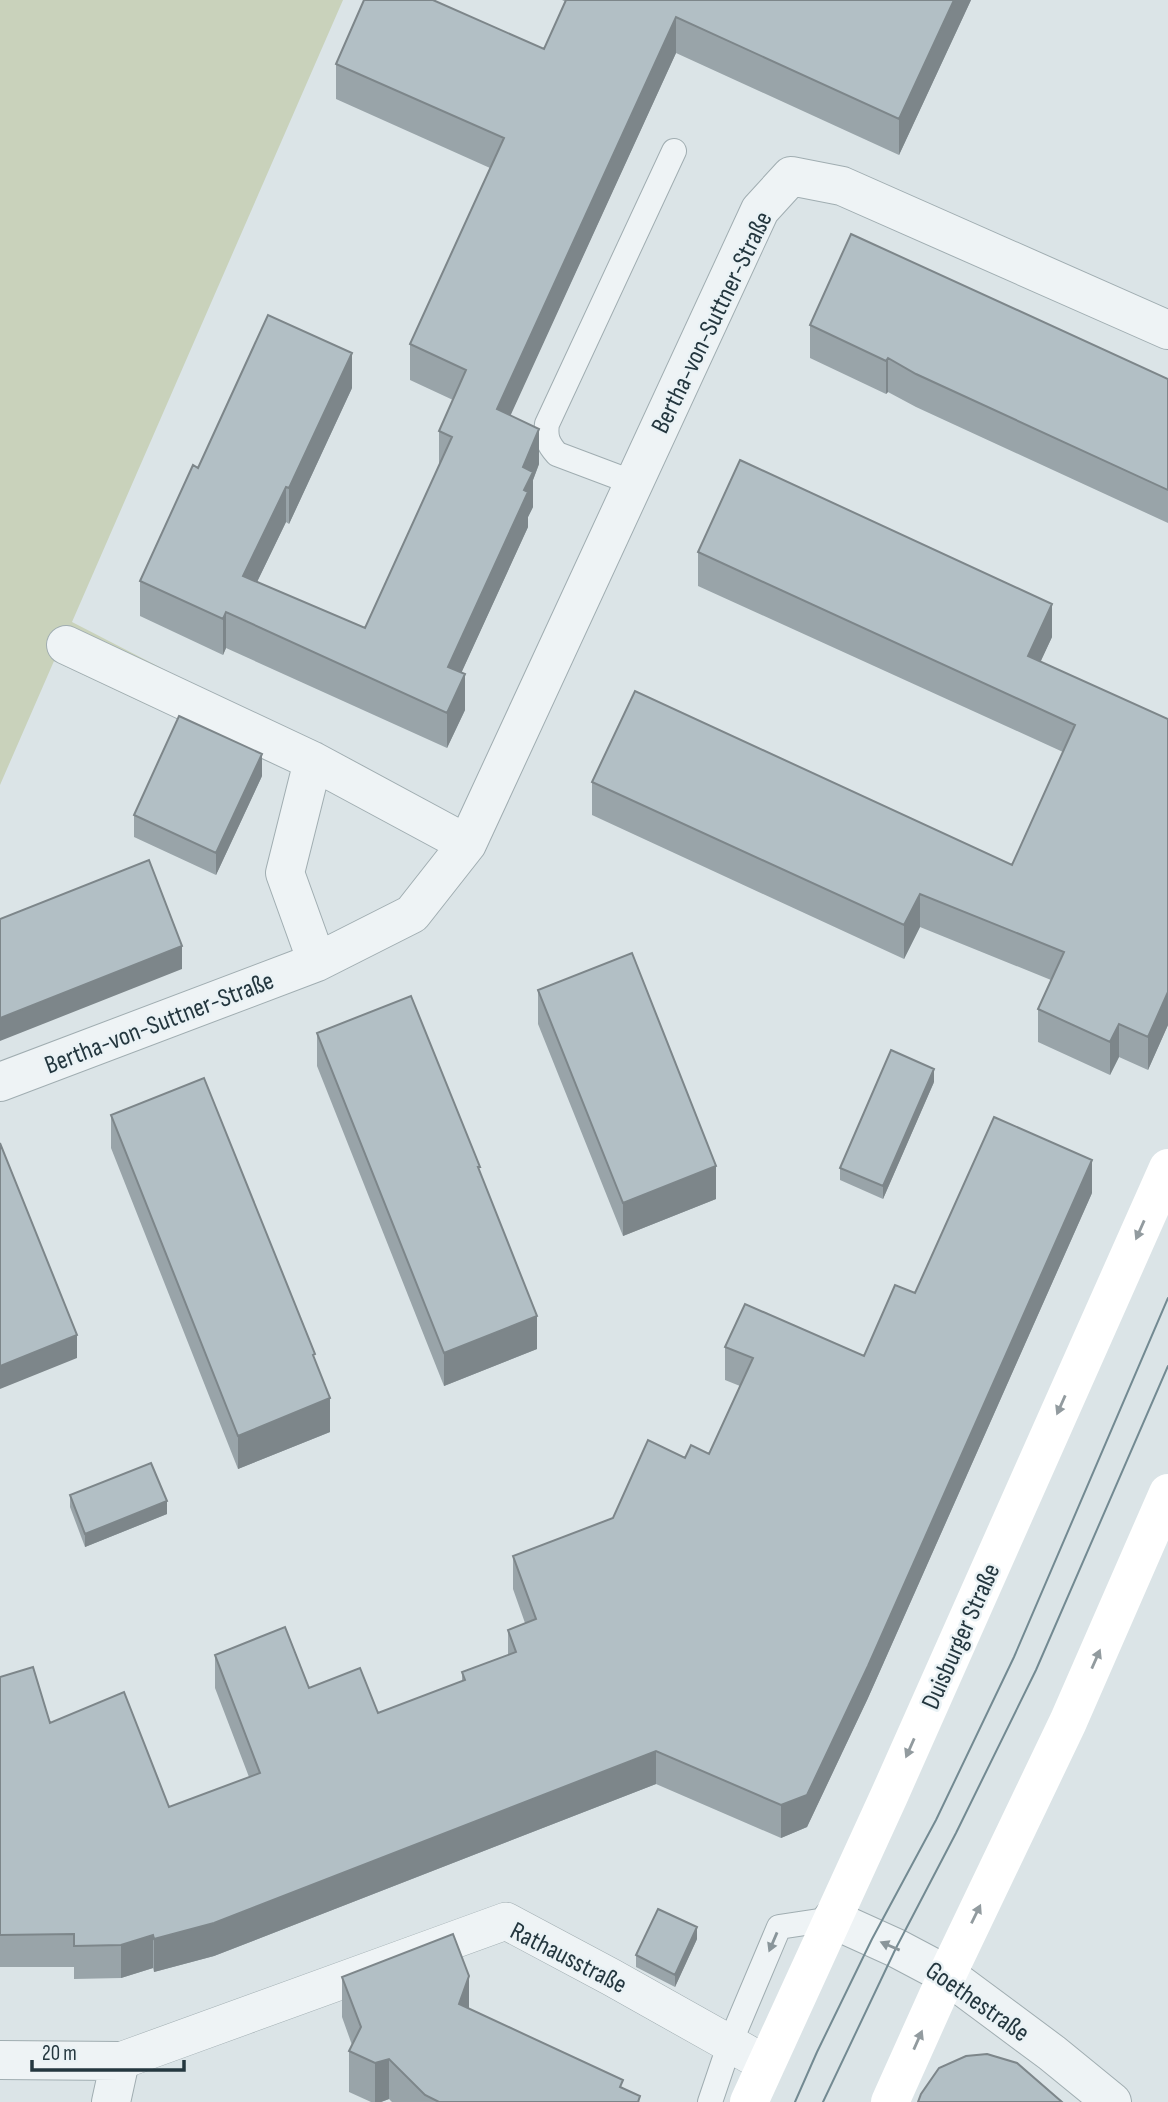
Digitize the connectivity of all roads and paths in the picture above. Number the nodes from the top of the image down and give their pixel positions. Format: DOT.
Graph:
graph roads {
  1 [pos="674,150"];
  2 [pos="1168,330"];
  3 [pos="634,483"];
  4 [pos="66,645"];
  5 [pos="313,761"];
  6 [pos="467,844"];
  7 [pos="317,962"];
  8 [pos="0,1082"];
  9 [pos="1168,1168"];
  10 [pos="1168,1493"];
  11 [pos="831,1919"];
  12 [pos="947,1975"];
  13 [pos="730,2043"];
  14 [pos="0,2060"];
  15 [pos="120,2061"];
  16 [pos="766,2064"];
  17 [pos="111,2102"];
  18 [pos="710,2102"];
  19 [pos="749,2102"];
  20 [pos="891,2102"];
  21 [pos="1112,2102"];
  1 -- 3 [label="lane"];
  2 -- 3 [label="street, Bertha-von-Suttner-Straße"];
  3 -- 6 [label="street, Bertha-von-Suttner-Straße"];
  4 -- 5 [label="street"];
  5 -- 6 [label="street"];
  5 -- 7 [label="street"];
  6 -- 7 [label="street, Bertha-von-Suttner-Straße"];
  7 -- 8 [label="street, Bertha-von-Suttner-Straße"];
  9 -- 11 [label="main road, Duisburger Straße, one-way"];
  12 -- 10 [label="main road, one-way"];
  12 -- 11 [label="street, Goethestraße, one-way"];
  11 -- 13 [label="lane, one-way"];
  11 -- 16 [label="main road, Duisburger Straße"];
  20 -- 12 [label="main road, one-way"];
  12 -- 21 [label="street, Goethestraße"];
  13 -- 15 [label="street, Rathausstraße"];
  13 -- 16 [label="street, Rathausstraße"];
  13 -- 18 [label="lane"];
  14 -- 15 [label="street, Rathausstraße"];
  15 -- 17 [label="street"];
  16 -- 19 [label="main road, Duisburger Straße"];
}
